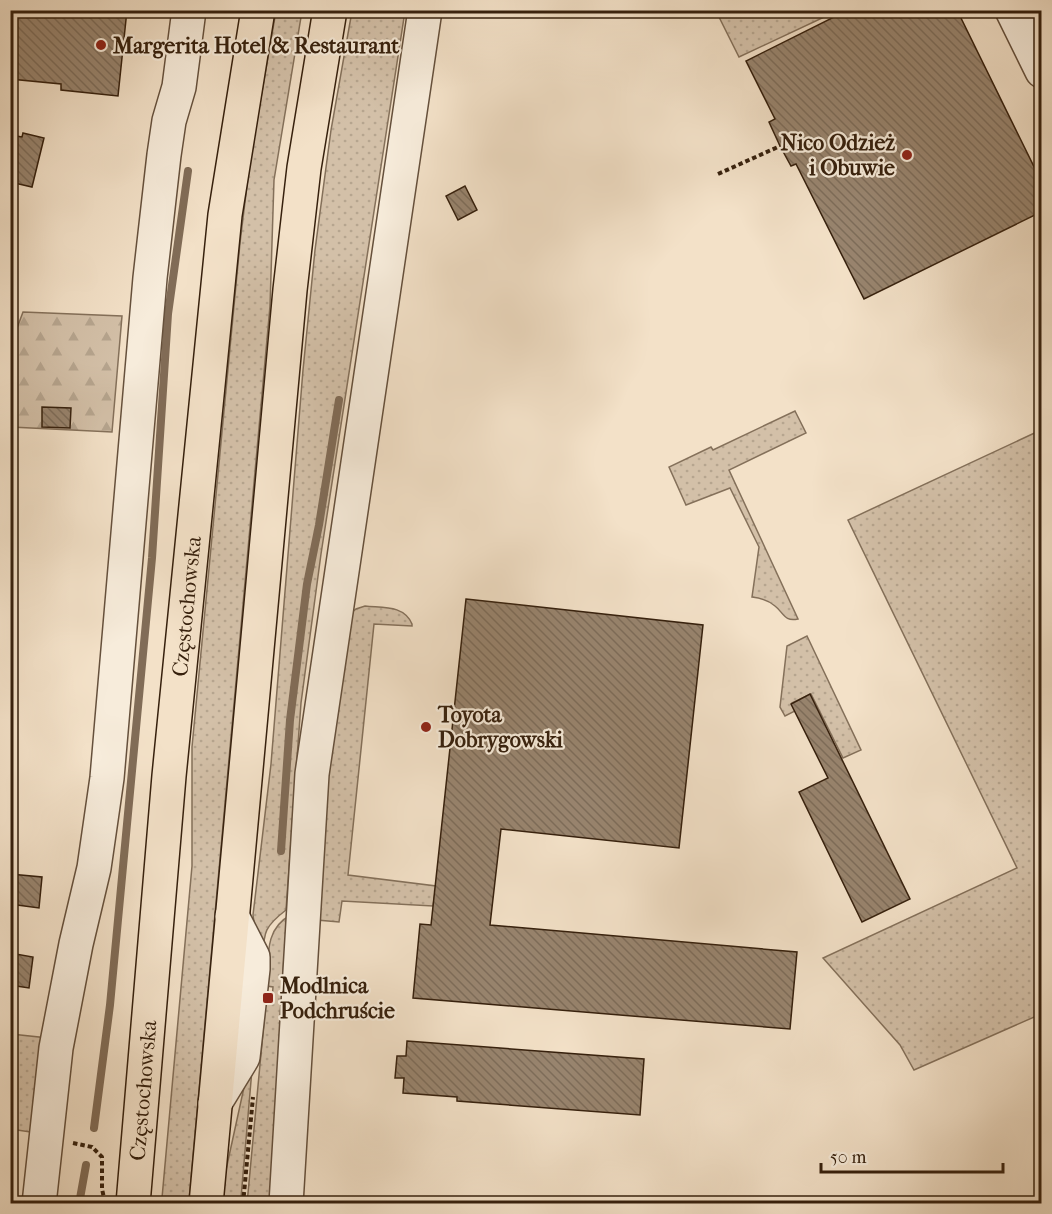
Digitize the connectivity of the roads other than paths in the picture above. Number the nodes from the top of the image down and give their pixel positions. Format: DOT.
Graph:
graph roads {
  1 [pos="189,10"];
  2 [pos="425,10"];
  3 [pos="1012,10"];
  4 [pos="327,16"];
  5 [pos="254,20"];
  6 [pos="1041,71"];
  7 [pos="39,1203"];
  8 [pos="133,1203"];
  9 [pos="206,1203"];
  10 [pos="286,1203"];
  1 -- 7 [label="street"];
  2 -- 10 [label="street"];
  3 -- 6 [label="street"];
  4 -- 9 [label="main road"];
  5 -- 8 [label="main road, Częstochowska"];
}
